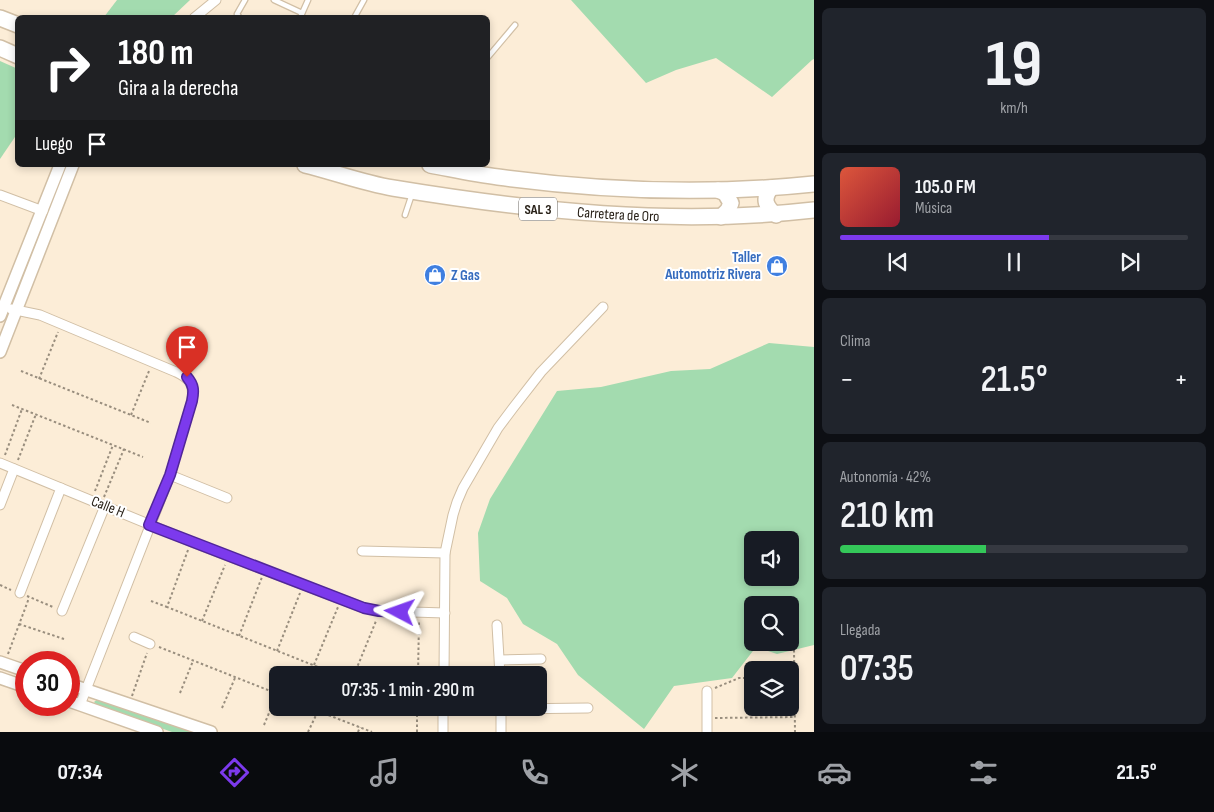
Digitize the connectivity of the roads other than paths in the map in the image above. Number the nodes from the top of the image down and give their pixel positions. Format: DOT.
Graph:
graph roads {
  1 [pos="216,0"];
  2 [pos="245,0"];
  3 [pos="274,0"];
  4 [pos="308,0"];
  5 [pos="364,0"];
  6 [pos="198,15"];
  7 [pos="238,15"];
  8 [pos="301,15"];
  9 [pos="356,15"];
  10 [pos="0,18"];
  11 [pos="15,24"];
  12 [pos="516,24"];
  13 [pos="0,48"];
  14 [pos="15,55"];
  15 [pos="490,55"];
  16 [pos="59,167"];
  17 [pos="72,167"];
  18 [pos="312,167"];
  19 [pos="441,167"];
  20 [pos="814,184"];
  21 [pos="771,188"];
  22 [pos="414,190"];
  23 [pos="718,190"];
  24 [pos="0,195"];
  25 [pos="814,210"];
  26 [pos="43,211"];
  27 [pos="776,214"];
  28 [pos="405,215"];
  29 [pos="720,217"];
  30 [pos="603,307"];
  31 [pos="16,310"];
  32 [pos="2,311"];
  33 [pos="0,352"];
  34 [pos="1,464"];
  35 [pos="14,469"];
  36 [pos="170,475"];
  37 [pos="61,488"];
  38 [pos="227,498"];
  39 [pos="0,505"];
  40 [pos="103,505"];
  41 [pos="149,525"];
  42 [pos="362,551"];
  43 [pos="445,553"];
  44 [pos="20,593"];
  45 [pos="62,611"];
  46 [pos="445,614"];
  47 [pos="497,625"];
  48 [pos="134,637"];
  49 [pos="150,644"];
  50 [pos="500,660"];
  51 [pos="541,660"];
  52 [pos="2,663"];
  53 [pos="444,666"];
  54 [pos="500,666"];
  55 [pos="15,667"];
  56 [pos="0,678"];
  57 [pos="15,683"];
  58 [pos="80,687"];
  59 [pos="86,689"];
  60 [pos="707,691"];
  61 [pos="80,696"];
  62 [pos="80,705"];
  63 [pos="547,708"];
  64 [pos="588,708"];
  65 [pos="444,716"];
  66 [pos="500,716"];
  67 [pos="157,732"];
  68 [pos="211,732"];
  69 [pos="443,732"];
  70 [pos="501,732"];
  71 [pos="707,732"];
  1 -- 6 [label="street"];
  2 -- 7 [label="lane"];
  3 -- 8 [label="lane"];
  4 -- 8 [label="lane"];
  5 -- 9 [label="lane"];
  10 -- 11 [label="highway"];
  12 -- 15 [label="lane"];
  13 -- 14 [label="highway"];
  16 -- 26 [label="street"];
  17 -- 31 [label="street"];
  18 -- 22 [label="highway, Carretera de Oro / SAL 3"];
  19 -- 23 [label="highway, Carretera de Oro / SAL 3"];
  20 -- 21 [label="highway, Carretera de Oro / SAL 3"];
  21 -- 23 [label="highway, Carretera de Oro / SAL 3"];
  21 -- 27 [label="highway"];
  22 -- 28 [label="lane"];
  22 -- 29 [label="highway, Carretera de Oro / SAL 3"];
  23 -- 29 [label="highway"];
  24 -- 26 [label="street"];
  25 -- 27 [label="highway, Carretera de Oro / SAL 3"];
  26 -- 32 [label="street"];
  27 -- 29 [label="highway, Carretera de Oro / SAL 3"];
  30 -- 43 [label="street"];
  31 -- 32 [label="street"];
  31 -- 33 [label="street"];
  31 -- 36 [label="street"];
  34 -- 35 [label="street, Calle H"];
  35 -- 37 [label="street, Calle H"];
  35 -- 39 [label="street"];
  36 -- 38 [label="street"];
  36 -- 41 [label="street"];
  37 -- 40 [label="street, Calle H"];
  37 -- 44 [label="street"];
  40 -- 41 [label="street, Calle H"];
  40 -- 45 [label="street"];
  41 -- 46 [label="street, Calle H"];
  41 -- 59 [label="street"];
  42 -- 43 [label="street"];
  43 -- 46 [label="street"];
  46 -- 53 [label="street"];
  47 -- 50 [label="street"];
  48 -- 49 [label="street"];
  50 -- 51 [label="street"];
  50 -- 54 [label="street"];
  52 -- 55 [label="street"];
  56 -- 57 [label="street"];
  58 -- 59 [label="street"];
  59 -- 61 [label="street"];
  59 -- 68 [label="street"];
  60 -- 71 [label="street"];
  62 -- 67 [label="street"];
  63 -- 64 [label="street"];
  65 -- 69 [label="street"];
  66 -- 70 [label="street"];
}
